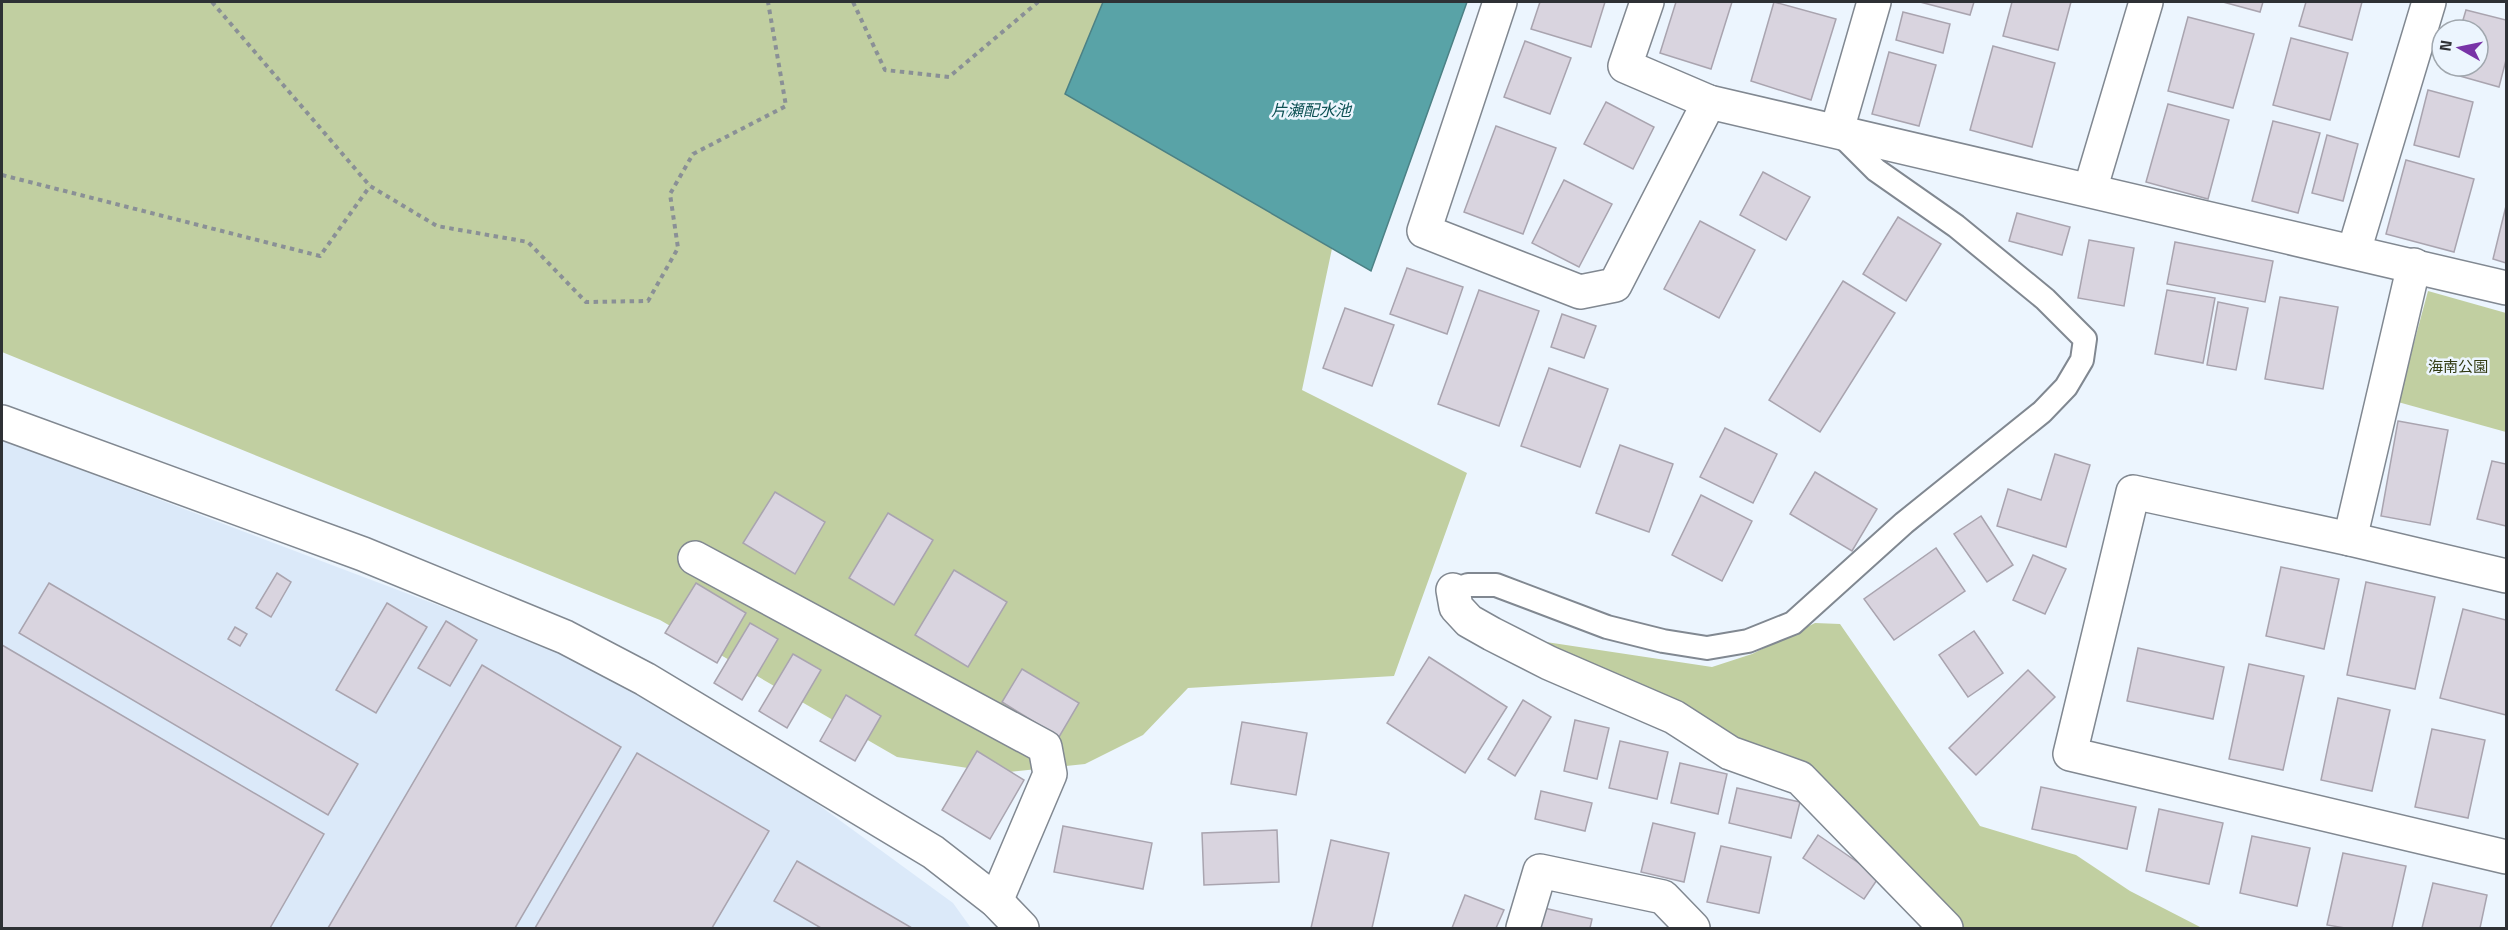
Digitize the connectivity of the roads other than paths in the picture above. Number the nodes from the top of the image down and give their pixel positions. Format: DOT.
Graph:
graph roads {
  1 [pos="1500,2"];
  2 [pos="1647,2"];
  3 [pos="1874,2"];
  4 [pos="2145,2"];
  5 [pos="2429,2"];
  6 [pos="1708,102"];
  7 [pos="1837,130"];
  8 [pos="2090,190"];
  9 [pos="2354,251"];
  10 [pos="2414,265"];
  11 [pos="2506,288"];
  12 [pos="2,422"];
  13 [pos="2350,539"];
  14 [pos="694,558"];
  15 [pos="2506,576"];
  16 [pos="1453,590"];
  17 [pos="2506,857"];
  18 [pos="996,901"];
  19 [pos="1022,928"];
  20 [pos="1523,928"];
  21 [pos="1693,928"];
  22 [pos="1946,928"];
  1 -- 6 [label="street"];
  2 -- 6 [label="street"];
  3 -- 7 [label="street"];
  4 -- 8 [label="street"];
  5 -- 9 [label="street"];
  6 -- 7 [label="street"];
  7 -- 8 [label="street"];
  7 -- 16 [label="lane"];
  8 -- 9 [label="street"];
  9 -- 10 [label="street"];
  10 -- 11 [label="street"];
  10 -- 13 [label="street"];
  12 -- 18 [label="street"];
  13 -- 15 [label="street"];
  13 -- 17 [label="street"];
  14 -- 18 [label="street"];
  16 -- 22 [label="street"];
  18 -- 19 [label="street"];
  20 -- 21 [label="street"];
}
